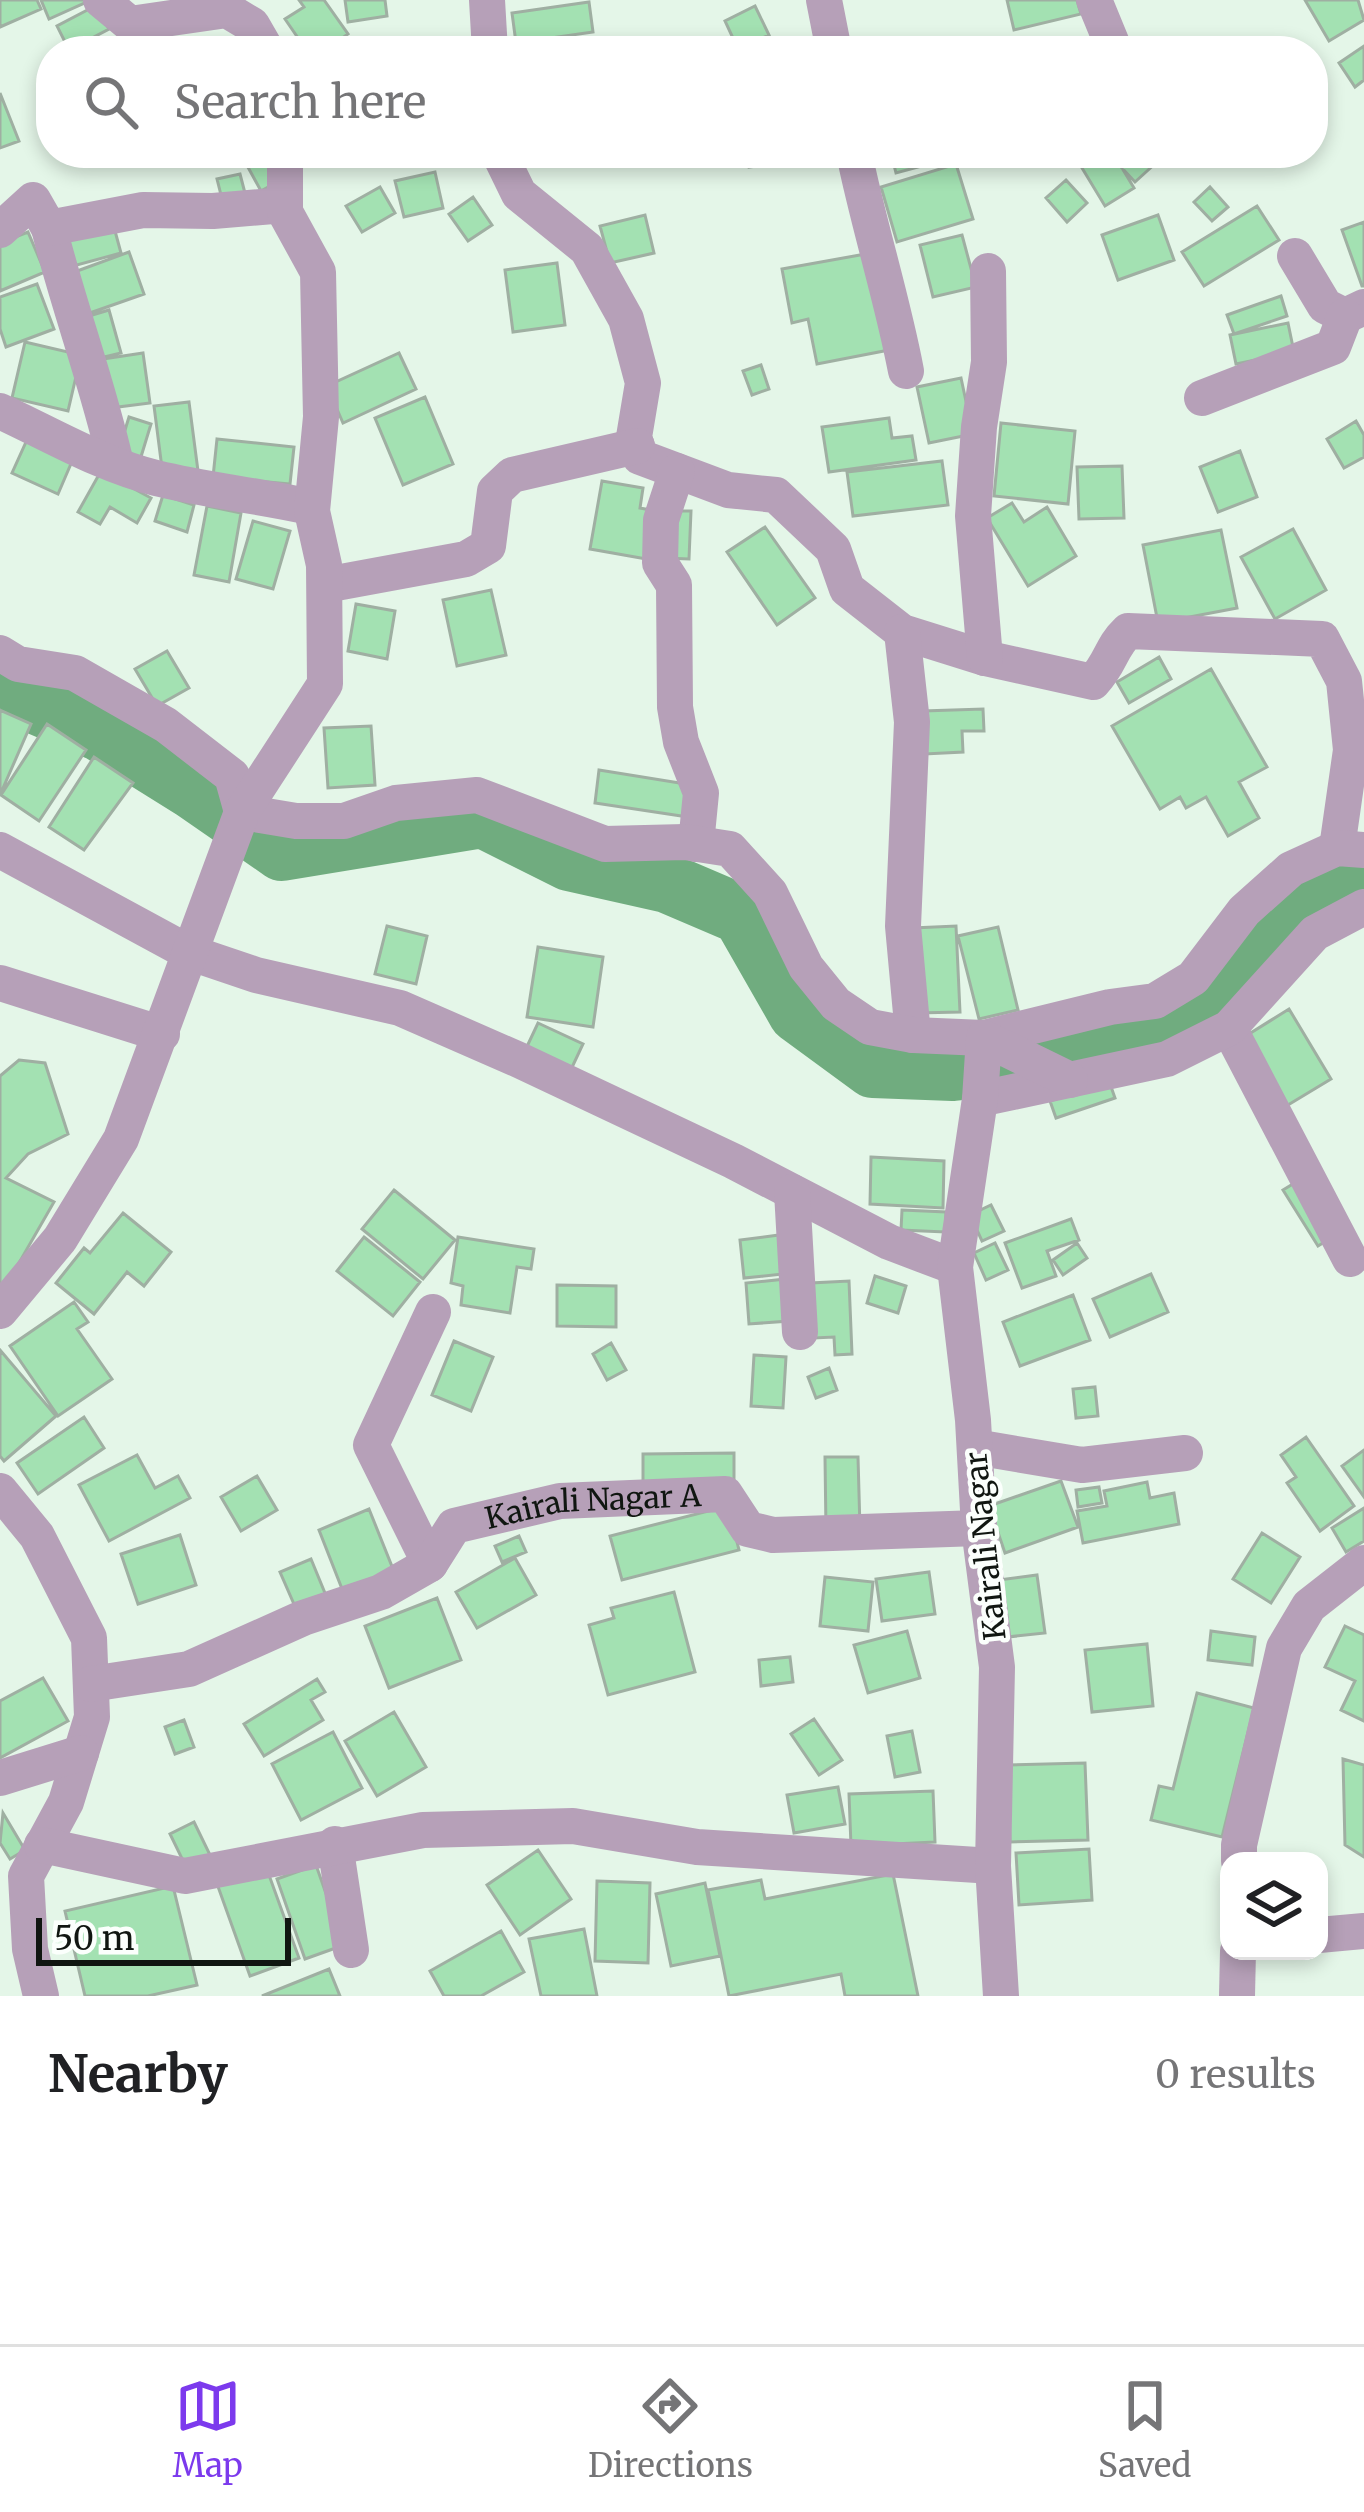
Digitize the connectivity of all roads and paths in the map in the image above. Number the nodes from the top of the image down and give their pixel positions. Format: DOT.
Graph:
graph roads {
  1 [pos="101,0"];
  2 [pos="487,0"];
  3 [pos="824,0"];
  4 [pos="1094,0"];
  5 [pos="258,36"];
  6 [pos="489,36"];
  7 [pos="831,36"];
  8 [pos="1109,36"];
  9 [pos="285,168"];
  10 [pos="506,168"];
  11 [pos="857,168"];
  12 [pos="285,205"];
  13 [pos="50,228"];
  14 [pos="0,230"];
  15 [pos="1294,256"];
  16 [pos="988,271"];
  17 [pos="1355,311"];
  18 [pos="906,371"];
  19 [pos="1202,398"];
  20 [pos="0,411"];
  21 [pos="637,446"];
  22 [pos="116,464"];
  23 [pos="677,471"];
  24 [pos="312,511"];
  25 [pos="325,585"];
  26 [pos="902,632"];
  27 [pos="0,653"];
  28 [pos="985,658"];
  29 [pos="242,812"];
  30 [pos="696,844"];
  31 [pos="1351,849"];
  32 [pos="0,850"];
  33 [pos="1364,908"];
  34 [pos="188,952"];
  35 [pos="0,983"];
  36 [pos="1229,1028"];
  37 [pos="162,1034"];
  38 [pos="913,1035"];
  39 [pos="984,1037"];
  40 [pos="1070,1080"];
  41 [pos="980,1099"];
  42 [pos="792,1192"];
  43 [pos="1350,1259"];
  44 [pos="955,1267"];
  45 [pos="0,1311"];
  46 [pos="433,1312"];
  47 [pos="800,1332"];
  48 [pos="975,1447"];
  49 [pos="1185,1453"];
  50 [pos="3,1498"];
  51 [pos="979,1528"];
  52 [pos="1364,1563"];
  53 [pos="430,1564"];
  54 [pos="91,1684"];
  55 [pos="81,1753"];
  56 [pos="0,1778"];
  57 [pos="335,1844"];
  58 [pos="42,1846"];
  59 [pos="1241,1852"];
  60 [pos="993,1866"];
  61 [pos="1364,1931"];
  62 [pos="1328,1934"];
  63 [pos="351,1950"];
  64 [pos="1238,1960"];
  65 [pos="41,1996"];
  66 [pos="1001,1996"];
  67 [pos="1237,1996"];
  1 -- 5 [label="street"];
  2 -- 6 [label="street"];
  3 -- 7 [label="street"];
  4 -- 8 [label="street"];
  9 -- 12 [label="street"];
  10 -- 21 [label="street"];
  11 -- 18 [label="street"];
  12 -- 13 [label="street"];
  12 -- 24 [label="street"];
  13 -- 14 [label="street"];
  13 -- 22 [label="street"];
  15 -- 17 [label="street"];
  16 -- 28 [label="street"];
  17 -- 19 [label="street"];
  20 -- 22 [label="street"];
  21 -- 23 [label="street"];
  21 -- 25 [label="street"];
  22 -- 24 [label="street"];
  23 -- 26 [label="street"];
  23 -- 30 [label="street"];
  24 -- 25 [label="street"];
  25 -- 29 [label="street"];
  26 -- 28 [label="street"];
  26 -- 38 [label="street"];
  27 -- 29 [label="street"];
  28 -- 31 [label="street"];
  29 -- 30 [label="street"];
  29 -- 34 [label="street"];
  30 -- 38 [label="street"];
  31 -- 39 [label="street"];
  32 -- 34 [label="street"];
  33 -- 36 [label="street"];
  34 -- 37 [label="street"];
  34 -- 42 [label="street"];
  35 -- 37 [label="street"];
  36 -- 40 [label="street"];
  36 -- 43 [label="street"];
  37 -- 45 [label="street"];
  38 -- 39 [label="street"];
  39 -- 40 [label="street"];
  39 -- 41 [label="street, Kairali Nagar"];
  40 -- 41 [label="street"];
  41 -- 44 [label="street, Kairali Nagar"];
  42 -- 44 [label="street"];
  42 -- 47 [label="street"];
  44 -- 48 [label="street, Kairali Nagar"];
  46 -- 53 [label="street"];
  48 -- 49 [label="street"];
  48 -- 51 [label="street, Kairali Nagar"];
  50 -- 54 [label="street"];
  51 -- 53 [label="street, Kairali Nagar A"];
  51 -- 60 [label="street, Kairali Nagar"];
  52 -- 59 [label="street"];
  53 -- 54 [label="street, Kairali Nagar A"];
  54 -- 55 [label="street"];
  55 -- 56 [label="street"];
  55 -- 58 [label="street"];
  57 -- 58 [label="street"];
  57 -- 60 [label="street"];
  57 -- 63 [label="street"];
  58 -- 65 [label="street"];
  60 -- 66 [label="street, Kairali Nagar"];
  61 -- 62 [label="street"];
  64 -- 67 [label="street"];
}
